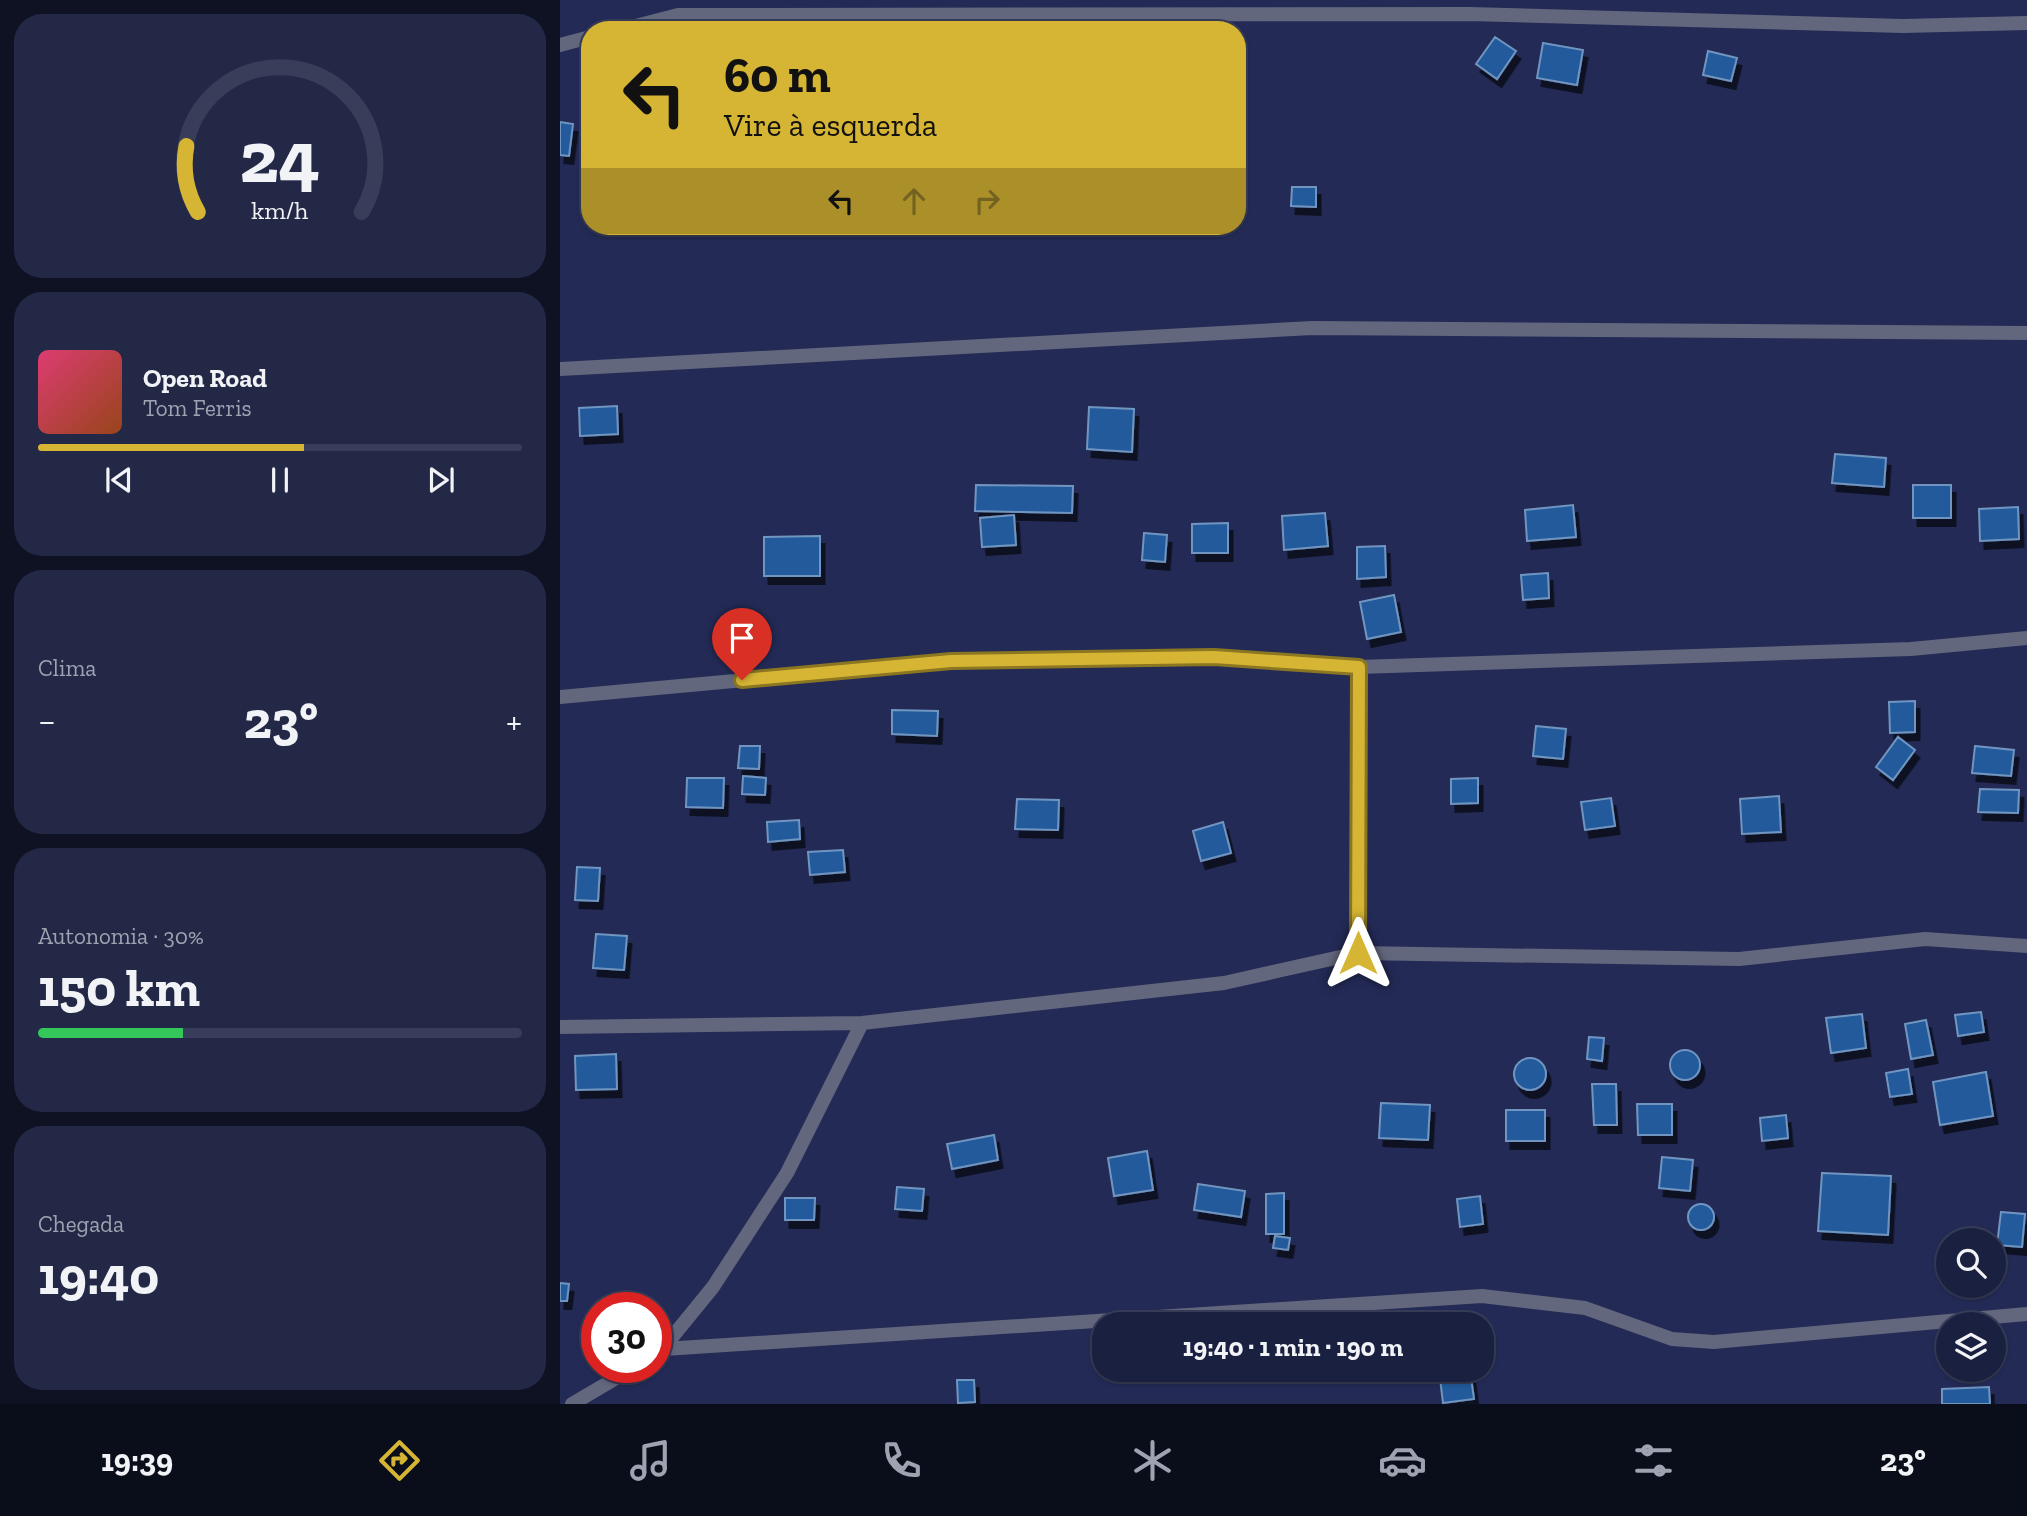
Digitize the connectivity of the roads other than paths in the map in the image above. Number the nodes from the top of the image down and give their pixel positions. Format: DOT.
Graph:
graph roads {
  1 [pos="970,7"];
  2 [pos="1470,7"];
  3 [pos="655,21"];
  4 [pos="2027,23"];
  5 [pos="581,39"];
  6 [pos="560,45"];
  7 [pos="2027,333"];
  8 [pos="560,369"];
  9 [pos="2027,638"];
  10 [pos="1359,667"];
  11 [pos="560,697"];
  12 [pos="2027,946"];
  13 [pos="1358,953"];
  14 [pos="862,1023"];
  15 [pos="560,1027"];
  16 [pos="2027,1314"];
  17 [pos="672,1337"];
  18 [pos="672,1351"];
  19 [pos="608,1383"];
  20 [pos="572,1404"];
  1 -- 2 [label="street"];
  1 -- 3 [label="street"];
  2 -- 4 [label="street"];
  5 -- 6 [label="street"];
  7 -- 8 [label="street"];
  9 -- 10 [label="street"];
  10 -- 11 [label="street"];
  10 -- 13 [label="street"];
  12 -- 13 [label="street"];
  13 -- 14 [label="street"];
  14 -- 15 [label="street"];
  14 -- 17 [label="street"];
  16 -- 18 [label="street"];
  19 -- 20 [label="street"];
}
